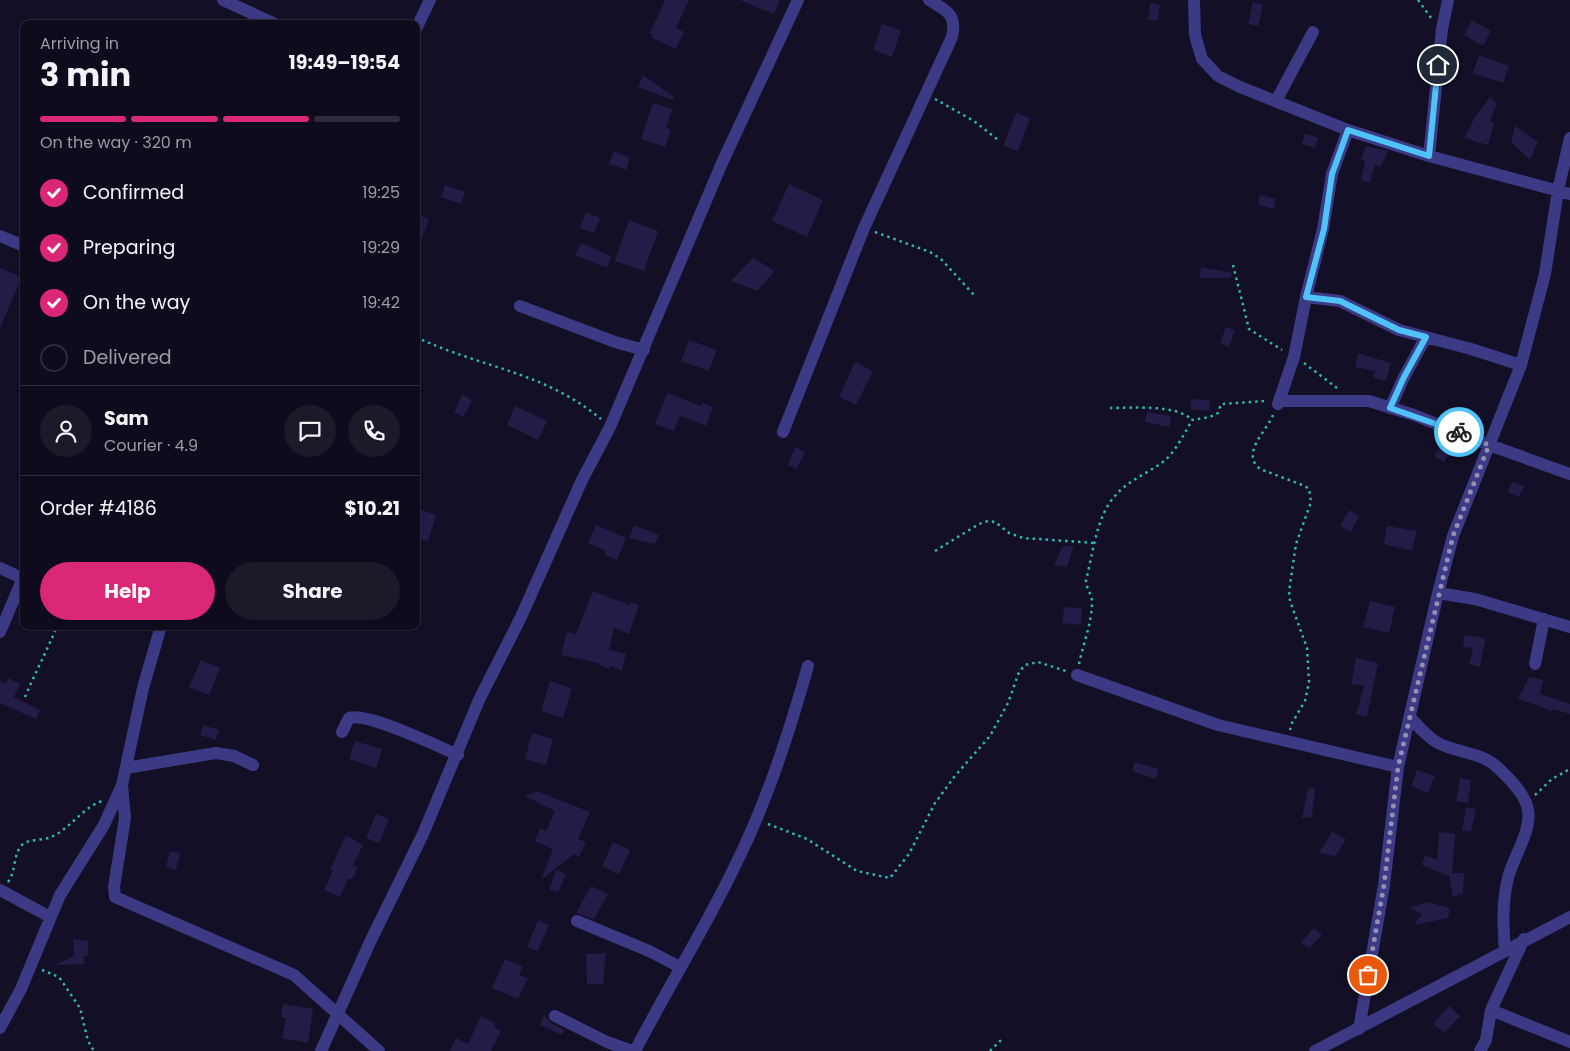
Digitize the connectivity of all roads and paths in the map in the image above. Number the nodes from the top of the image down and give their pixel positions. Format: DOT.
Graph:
graph roads {
  1 [pos="222,0"];
  2 [pos="430,0"];
  3 [pos="798,0"];
  4 [pos="929,0"];
  5 [pos="1194,0"];
  6 [pos="1418,0"];
  7 [pos="1448,0"];
  8 [pos="266,20"];
  9 [pos="420,21"];
  10 [pos="1442,29"];
  11 [pos="1313,32"];
  12 [pos="925,94"];
  13 [pos="1276,101"];
  14 [pos="1348,130"];
  15 [pos="1570,138"];
  16 [pos="997,139"];
  17 [pos="1429,156"];
  18 [pos="1564,192"];
  19 [pos="864,228"];
  20 [pos="0,236"];
  21 [pos="20,244"];
  22 [pos="1234,265"];
  23 [pos="974,295"];
  24 [pos="1306,297"];
  25 [pos="520,306"];
  26 [pos="1426,337"];
  27 [pos="420,339"];
  28 [pos="644,350"];
  29 [pos="1294,358"];
  30 [pos="1521,365"];
  31 [pos="1352,400"];
  32 [pos="1279,401"];
  33 [pos="1110,408"];
  34 [pos="1390,408"];
  35 [pos="1192,420"];
  36 [pos="610,427"];
  37 [pos="783,432"];
  38 [pos="1489,445"];
  39 [pos="1570,474"];
  40 [pos="1095,543"];
  41 [pos="936,551"];
  42 [pos="0,568"];
  43 [pos="20,577"];
  44 [pos="20,585"];
  45 [pos="1438,594"];
  46 [pos="1544,619"];
  47 [pos="1570,627"];
  48 [pos="55,630"];
  49 [pos="160,630"];
  50 [pos="0,632"];
  51 [pos="1535,664"];
  52 [pos="808,666"];
  53 [pos="1076,675"];
  54 [pos="25,697"];
  55 [pos="1410,717"];
  56 [pos="342,732"];
  57 [pos="1288,741"];
  58 [pos="458,755"];
  59 [pos="253,765"];
  60 [pos="1398,767"];
  61 [pos="126,768"];
  62 [pos="1570,769"];
  63 [pos="122,785"];
  64 [pos="115,800"];
  65 [pos="1528,808"];
  66 [pos="756,820"];
  67 [pos="1,890"];
  68 [pos="50,917"];
  69 [pos="1570,917"];
  70 [pos="577,921"];
  71 [pos="1524,940"];
  72 [pos="1505,950"];
  73 [pos="32,964"];
  74 [pos="680,967"];
  75 [pos="1491,1010"];
  76 [pos="337,1014"];
  77 [pos="555,1016"];
  78 [pos="0,1028"];
  79 [pos="1359,1029"];
  80 [pos="1002,1039"];
  81 [pos="1570,1042"];
  82 [pos="94,1051"];
  83 [pos="321,1051"];
  84 [pos="379,1051"];
  85 [pos="634,1051"];
  86 [pos="990,1051"];
  87 [pos="1315,1051"];
  88 [pos="1480,1051"];
  1 -- 8 [label="street"];
  2 -- 9 [label="street"];
  3 -- 28 [label="street"];
  4 -- 12 [label="street"];
  5 -- 13 [label="street"];
  6 -- 10 [label="path"];
  7 -- 10 [label="street"];
  10 -- 17 [label="street"];
  11 -- 13 [label="street"];
  12 -- 16 [label="path"];
  12 -- 19 [label="street"];
  13 -- 14 [label="street"];
  14 -- 17 [label="street"];
  14 -- 24 [label="street"];
  15 -- 18 [label="street"];
  17 -- 18 [label="street"];
  18 -- 30 [label="street"];
  19 -- 23 [label="path"];
  19 -- 37 [label="street"];
  20 -- 21 [label="street"];
  22 -- 29 [label="path"];
  24 -- 26 [label="street"];
  24 -- 29 [label="street"];
  25 -- 28 [label="street"];
  26 -- 30 [label="street"];
  26 -- 34 [label="street"];
  27 -- 36 [label="path"];
  28 -- 36 [label="street"];
  29 -- 31 [label="path"];
  29 -- 32 [label="street"];
  30 -- 38 [label="street"];
  31 -- 32 [label="street"];
  31 -- 34 [label="street"];
  32 -- 35 [label="path"];
  32 -- 57 [label="path"];
  33 -- 35 [label="path"];
  34 -- 38 [label="street"];
  35 -- 40 [label="path"];
  36 -- 58 [label="street"];
  38 -- 39 [label="street"];
  38 -- 45 [label="street"];
  40 -- 41 [label="path"];
  40 -- 53 [label="path"];
  42 -- 43 [label="street"];
  44 -- 50 [label="street"];
  45 -- 46 [label="street"];
  45 -- 55 [label="street"];
  46 -- 47 [label="street"];
  46 -- 51 [label="street"];
  48 -- 54 [label="path"];
  49 -- 61 [label="street"];
  52 -- 66 [label="street"];
  53 -- 57 [label="street"];
  53 -- 66 [label="path"];
  55 -- 60 [label="street"];
  55 -- 65 [label="street"];
  56 -- 58 [label="street"];
  57 -- 60 [label="street"];
  58 -- 76 [label="street"];
  59 -- 61 [label="street"];
  60 -- 79 [label="street"];
  61 -- 63 [label="street"];
  62 -- 65 [label="path"];
  63 -- 64 [label="street"];
  63 -- 76 [label="street"];
  64 -- 67 [label="path"];
  64 -- 68 [label="street"];
  65 -- 72 [label="street"];
  66 -- 74 [label="street"];
  67 -- 68 [label="street"];
  68 -- 73 [label="street"];
  69 -- 71 [label="street"];
  70 -- 74 [label="street"];
  71 -- 72 [label="street"];
  71 -- 75 [label="street"];
  72 -- 79 [label="street"];
  73 -- 78 [label="street"];
  73 -- 82 [label="path"];
  74 -- 85 [label="street"];
  75 -- 81 [label="street"];
  75 -- 88 [label="street"];
  76 -- 83 [label="street"];
  76 -- 84 [label="street"];
  77 -- 85 [label="street"];
  79 -- 87 [label="street"];
  80 -- 86 [label="path"];
}
